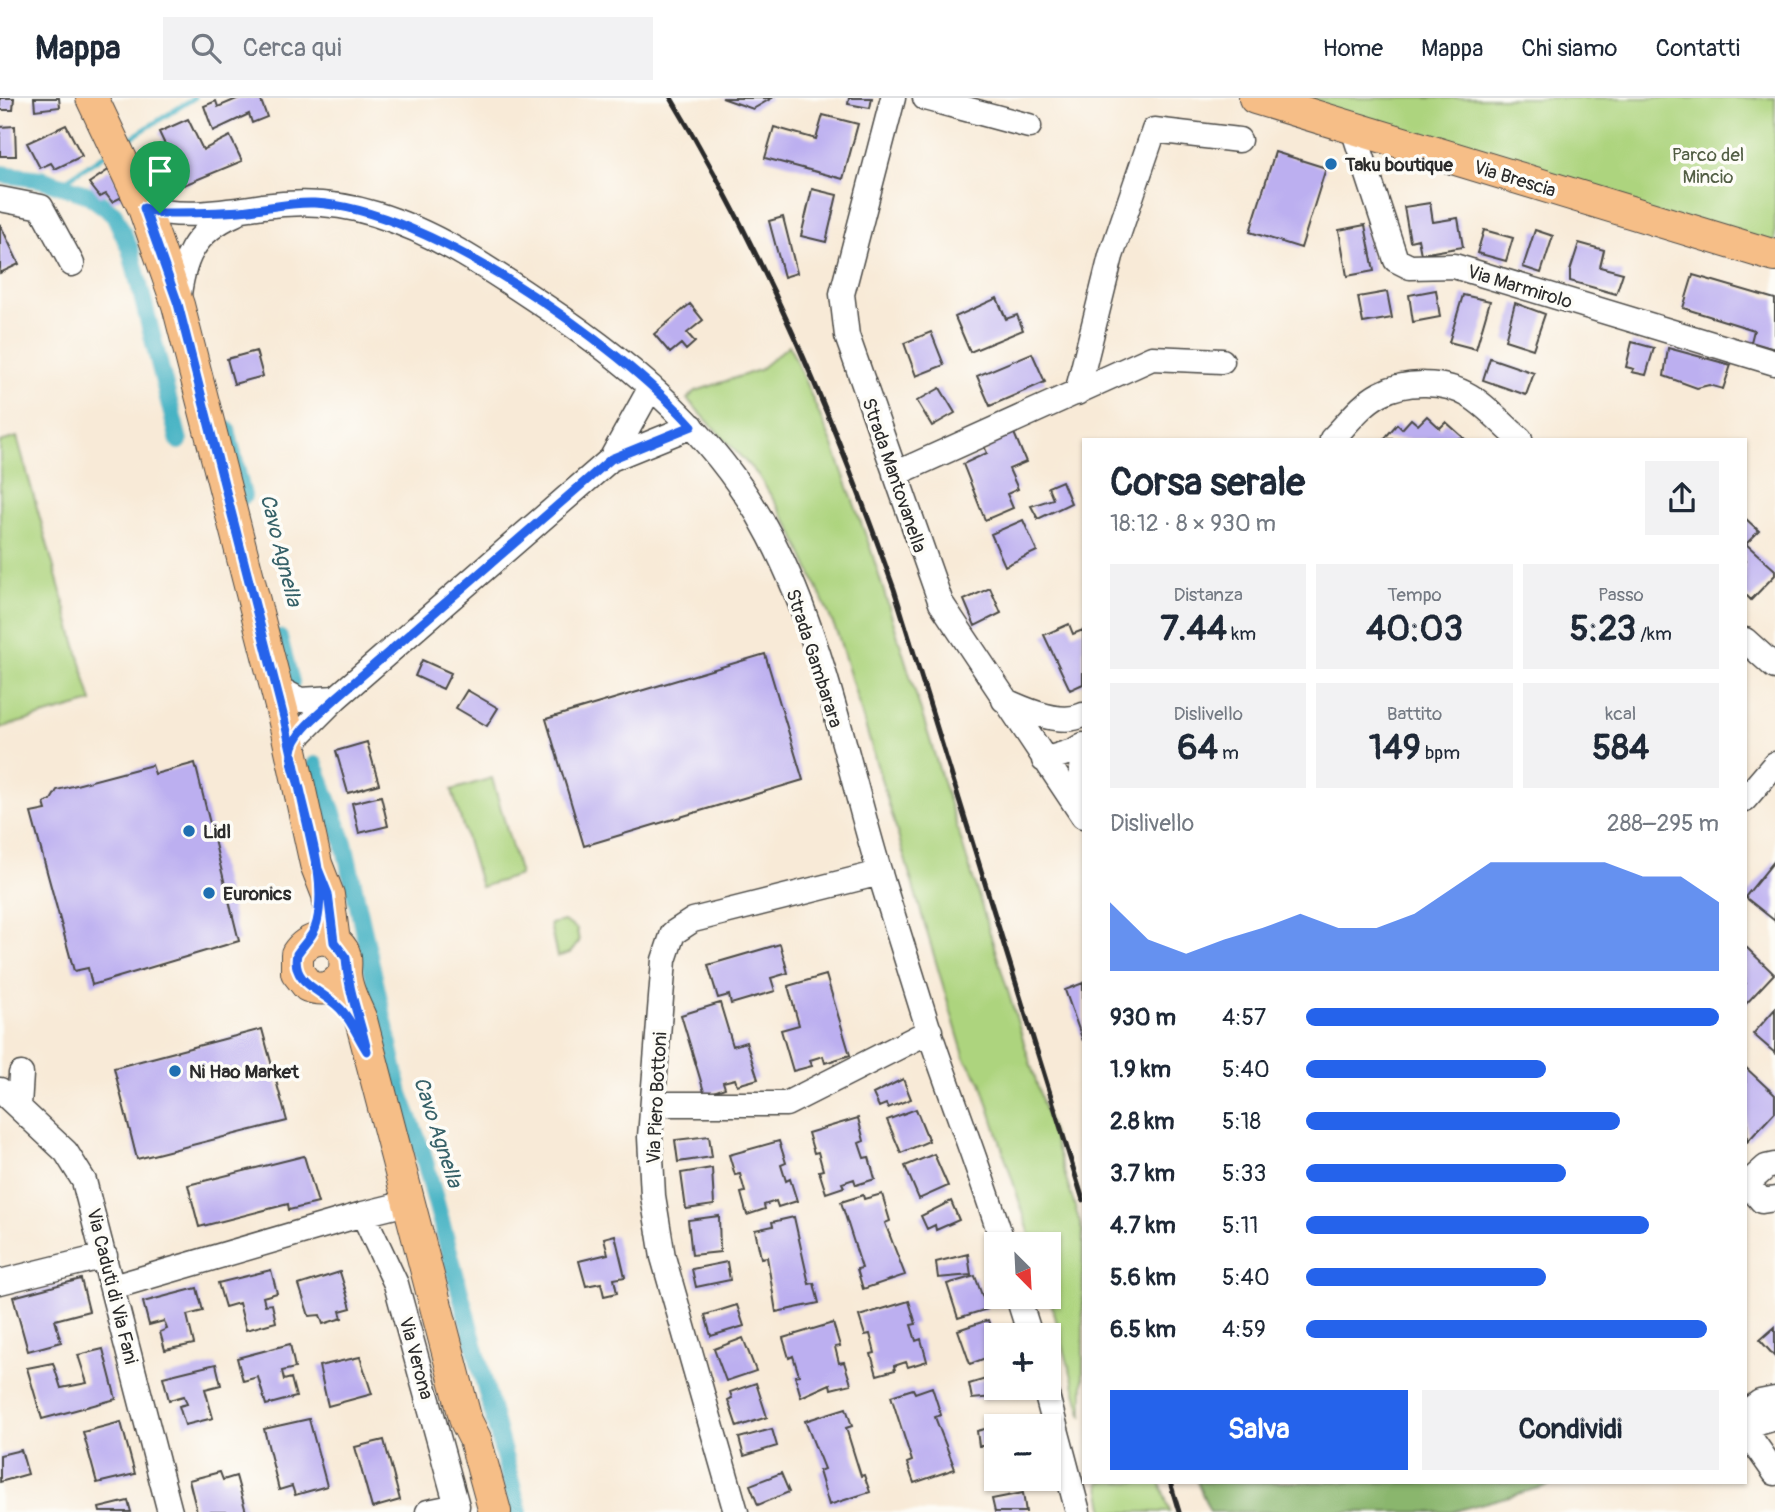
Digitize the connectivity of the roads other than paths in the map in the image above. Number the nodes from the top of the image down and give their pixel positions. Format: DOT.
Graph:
graph roads {
  1 [pos="92,98"];
  2 [pos="893,98"];
  3 [pos="925,98"];
  4 [pos="1255,98"];
  5 [pos="1290,98"];
  6 [pos="1340,124"];
  7 [pos="1029,126"];
  8 [pos="1239,140"];
  9 [pos="0,199"];
  10 [pos="147,215"];
  11 [pos="233,215"];
  12 [pos="1775,256"];
  13 [pos="72,264"];
  14 [pos="178,304"];
  15 [pos="1222,361"];
  16 [pos="1775,363"];
  17 [pos="651,387"];
  18 [pos="1077,393"];
  19 [pos="692,426"];
  20 [pos="1333,438"];
  21 [pos="1519,438"];
  22 [pos="611,459"];
  23 [pos="895,474"];
  24 [pos="1747,642"];
  25 [pos="1775,667"];
  26 [pos="276,687"];
  27 [pos="336,698"];
  28 [pos="1003,699"];
  29 [pos="1079,717"];
  30 [pos="1082,746"];
  31 [pos="291,752"];
  32 [pos="1042,755"];
  33 [pos="1775,764"];
  34 [pos="1082,769"];
  35 [pos="1747,797"];
  36 [pos="1082,799"];
  37 [pos="1082,815"];
  38 [pos="880,873"];
  39 [pos="321,941"];
  40 [pos="345,972"];
  41 [pos="316,989"];
  42 [pos="930,1031"];
  43 [pos="367,1051"];
  44 [pos="21,1074"];
  45 [pos="9,1098"];
  46 [pos="654,1104"];
  47 [pos="1775,1165"];
  48 [pos="1775,1199"];
  49 [pos="407,1203"];
  50 [pos="363,1214"];
  51 [pos="999,1232"];
  52 [pos="105,1256"];
  53 [pos="0,1282"];
  54 [pos="113,1287"];
  55 [pos="1747,1390"];
  56 [pos="1775,1397"];
  57 [pos="1048,1400"];
  58 [pos="1747,1412"];
  59 [pos="1775,1418"];
  60 [pos="1747,1427"];
  61 [pos="1747,1431"];
  62 [pos="1775,1443"];
  63 [pos="1775,1449"];
  64 [pos="1775,1473"];
  65 [pos="482,1505"];
  66 [pos="170,1512"];
  67 [pos="428,1512"];
  68 [pos="736,1512"];
  69 [pos="1077,1512"];
  1 -- 10 [label="main road, Via Verona"];
  2 -- 23 [label="street, Strada Mantovanella"];
  3 -- 7 [label="street"];
  4 -- 6 [label="main road, Via Brescia"];
  5 -- 6 [label="street"];
  6 -- 12 [label="main road, Via Brescia"];
  6 -- 16 [label="street, Via Marmirolo"];
  8 -- 18 [label="street"];
  9 -- 13 [label="street"];
  10 -- 11 [label="street, Strada Gambarara"];
  10 -- 14 [label="main road, Via Verona"];
  11 -- 14 [label="street"];
  11 -- 17 [label="street, Strada Gambarara"];
  14 -- 26 [label="main road, Via Verona"];
  15 -- 18 [label="street"];
  17 -- 19 [label="street, Strada Gambarara"];
  17 -- 22 [label="street"];
  18 -- 23 [label="street"];
  19 -- 22 [label="street"];
  19 -- 38 [label="street, Strada Gambarara"];
  20 -- 21 [label="street"];
  22 -- 27 [label="street"];
  23 -- 28 [label="street, Strada Mantovanella"];
  24 -- 25 [label="street"];
  26 -- 27 [label="street"];
  26 -- 31 [label="main road, Via Verona"];
  27 -- 31 [label="street"];
  28 -- 29 [label="street"];
  28 -- 32 [label="street, Strada Mantovanella"];
  29 -- 32 [label="street"];
  30 -- 32 [label="street"];
  31 -- 39 [label="main road, Via Verona"];
  32 -- 37 [label="street, Strada Mantovanella"];
  33 -- 35 [label="street"];
  34 -- 36 [label="street"];
  38 -- 42 [label="street, Strada Gambarara"];
  38 -- 46 [label="street, Via Piero Bottoni"];
  39 -- 40 [label="main road, Via Verona"];
  39 -- 41 [label="main road, Via Verona"];
  40 -- 41 [label="main road"];
  40 -- 43 [label="main road, Via Verona"];
  41 -- 43 [label="main road, Via Verona"];
  42 -- 46 [label="street"];
  42 -- 51 [label="street, Strada Gambarara"];
  43 -- 49 [label="main road, Via Verona"];
  44 -- 45 [label="street"];
  45 -- 52 [label="street, Via Caduti di Via Fani"];
  46 -- 68 [label="street, Via Piero Bottoni"];
  47 -- 48 [label="street"];
  49 -- 50 [label="street"];
  49 -- 65 [label="main road, Via Verona"];
  50 -- 54 [label="street"];
  50 -- 65 [label="street, Via Verona"];
  52 -- 53 [label="street"];
  52 -- 54 [label="street, Via Caduti di Via Fani"];
  54 -- 66 [label="street, Via Caduti di Via Fani"];
  55 -- 56 [label="street"];
  56 -- 58 [label="street"];
  57 -- 69 [label="street"];
  59 -- 60 [label="street"];
  61 -- 64 [label="street"];
  62 -- 63 [label="street"];
  65 -- 67 [label="street"];
}
